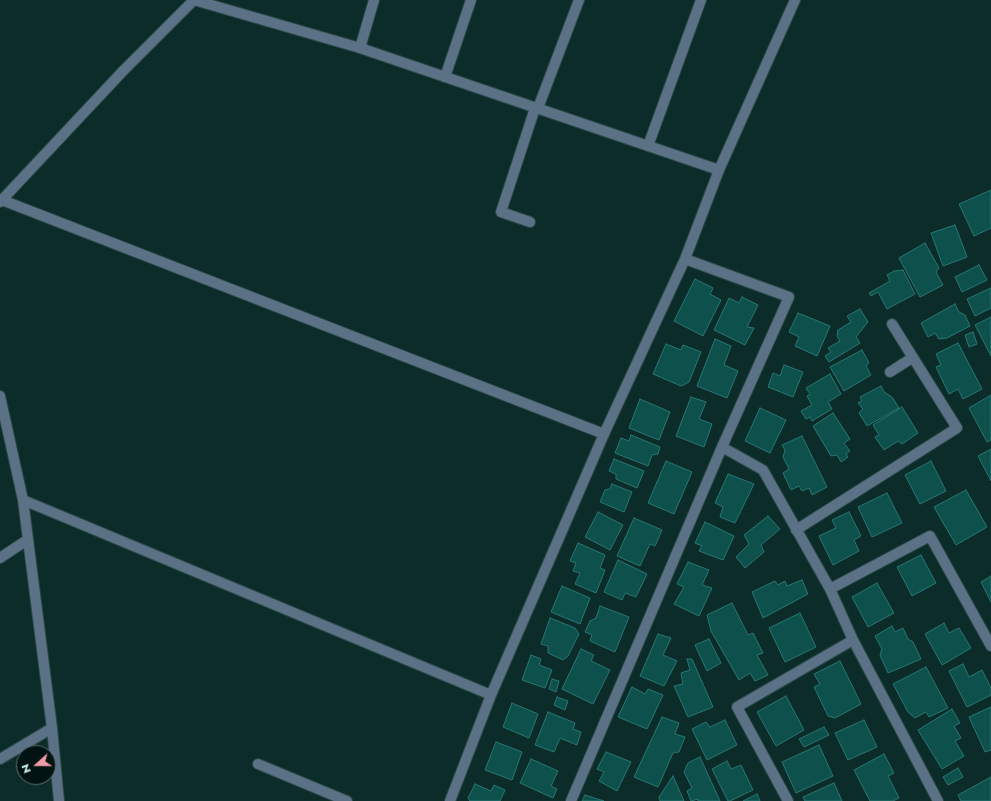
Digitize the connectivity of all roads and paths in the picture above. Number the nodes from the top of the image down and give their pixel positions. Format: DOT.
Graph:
graph roads {
  1 [pos="374,0"];
  2 [pos="471,0"];
  3 [pos="579,0"];
  4 [pos="701,0"];
  5 [pos="795,0"];
  6 [pos="360,48"];
  7 [pos="445,77"];
  8 [pos="536,108"];
  9 [pos="648,146"];
  10 [pos="719,170"];
  11 [pos="1,201"];
  12 [pos="530,222"];
  13 [pos="685,259"];
  14 [pos="892,324"];
  15 [pos="912,358"];
  16 [pos="890,372"];
  17 [pos="0,396"];
  18 [pos="604,434"];
  19 [pos="722,447"];
  20 [pos="23,500"];
  21 [pos="796,530"];
  22 [pos="27,540"];
  23 [pos="0,558"];
  24 [pos="830,589"];
  25 [pos="853,640"];
  26 [pos="991,646"];
  27 [pos="491,695"];
  28 [pos="52,728"];
  29 [pos="0,759"];
  30 [pos="258,764"];
  31 [pos="59,801"];
  32 [pos="347,801"];
  33 [pos="450,801"];
  34 [pos="571,801"];
  35 [pos="788,801"];
  36 [pos="938,801"];
  1 -- 6 [label="street"];
  2 -- 7 [label="street"];
  3 -- 8 [label="street"];
  4 -- 9 [label="street"];
  5 -- 10 [label="street"];
  6 -- 7 [label="street"];
  6 -- 11 [label="street"];
  7 -- 8 [label="street"];
  8 -- 9 [label="street"];
  8 -- 12 [label="street"];
  9 -- 10 [label="street"];
  10 -- 13 [label="street"];
  11 -- 18 [label="street"];
  13 -- 18 [label="street"];
  13 -- 19 [label="street"];
  14 -- 15 [label="street"];
  15 -- 16 [label="street"];
  15 -- 21 [label="street"];
  17 -- 20 [label="street"];
  18 -- 27 [label="street"];
  19 -- 21 [label="street"];
  19 -- 34 [label="street"];
  20 -- 22 [label="street"];
  20 -- 27 [label="street"];
  21 -- 24 [label="street"];
  22 -- 23 [label="street"];
  22 -- 28 [label="street"];
  24 -- 25 [label="street"];
  24 -- 26 [label="street"];
  25 -- 35 [label="street"];
  25 -- 36 [label="street"];
  27 -- 33 [label="street"];
  28 -- 29 [label="street"];
  28 -- 31 [label="street"];
  30 -- 32 [label="street"];
}
